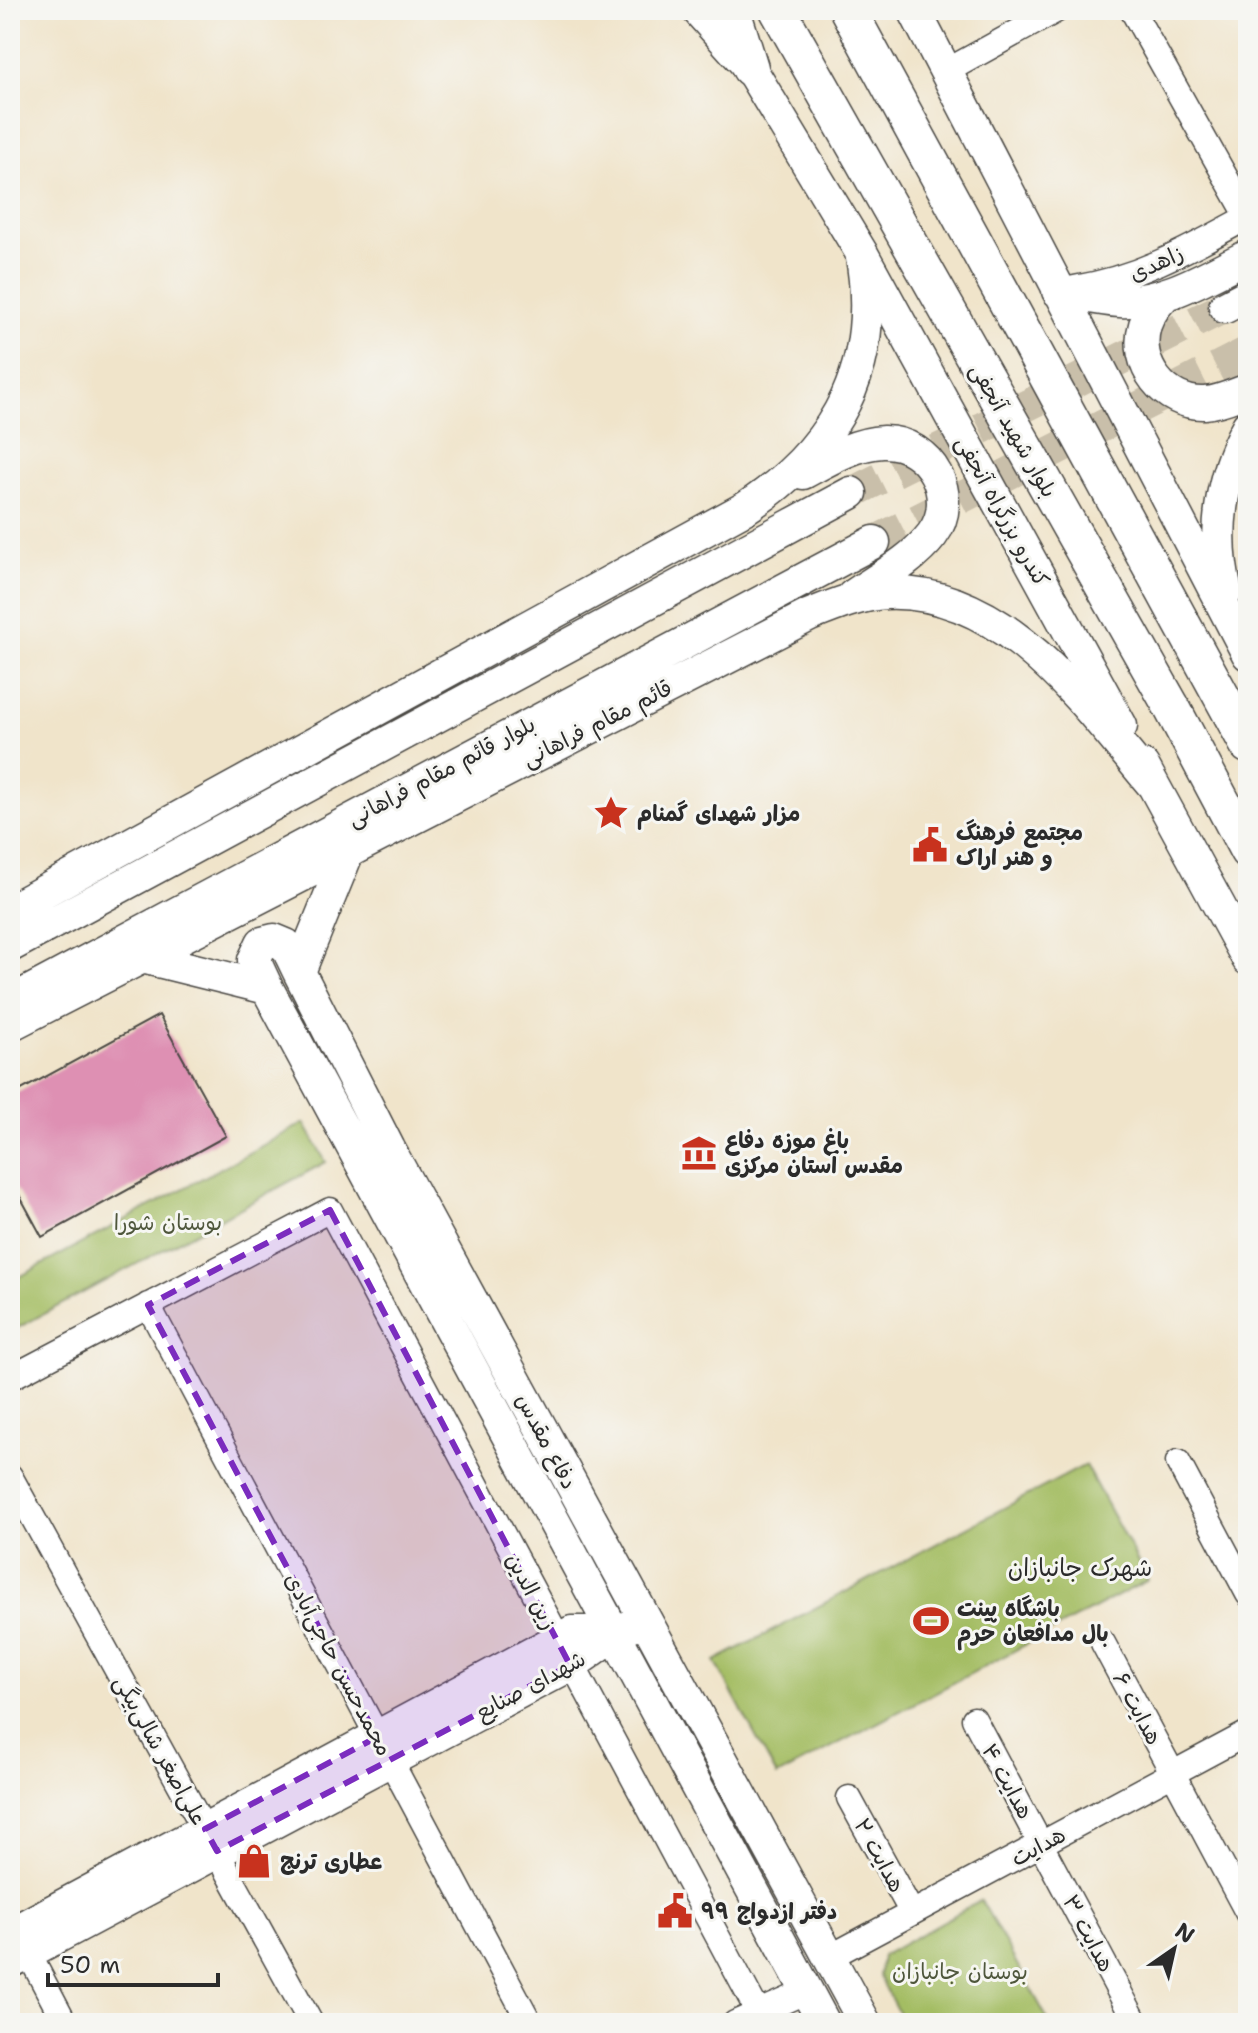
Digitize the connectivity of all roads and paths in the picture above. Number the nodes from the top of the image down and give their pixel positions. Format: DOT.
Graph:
graph roads {
  1 [pos="698,10"];
  2 [pos="732,10"];
  3 [pos="778,10"];
  4 [pos="848,10"];
  5 [pos="914,10"];
  6 [pos="1057,10"];
  7 [pos="1132,10"];
  8 [pos="750,68"];
  9 [pos="945,72"];
  10 [pos="1248,217"];
  11 [pos="861,252"];
  12 [pos="1248,256"];
  13 [pos="1058,291"];
  14 [pos="1166,294"];
  15 [pos="1248,390"];
  16 [pos="1248,426"];
  17 [pos="778,487"];
  18 [pos="851,493"];
  19 [pos="874,542"];
  20 [pos="847,600"];
  21 [pos="1242,644"];
  22 [pos="1248,745"];
  23 [pos="1153,785"];
  24 [pos="349,849"];
  25 [pos="1248,851"];
  26 [pos="10,910"];
  27 [pos="10,946"];
  28 [pos="138,956"];
  29 [pos="1248,959"];
  30 [pos="299,972"];
  31 [pos="267,988"];
  32 [pos="10,1002"];
  33 [pos="10,1025"];
  34 [pos="148,1305"];
  35 [pos="10,1378"];
  36 [pos="1178,1462"];
  37 [pos="10,1476"];
  38 [pos="1248,1594"];
  39 [pos="644,1619"];
  40 [pos="614,1632"];
  41 [pos="1103,1643"];
  42 [pos="564,1652"];
  43 [pos="974,1719"];
  44 [pos="1248,1733"];
  45 [pos="383,1748"];
  46 [pos="1173,1774"];
  47 [pos="849,1798"];
  48 [pos="211,1840"];
  49 [pos="1042,1844"];
  50 [pos="912,1913"];
  51 [pos="1248,1914"];
  52 [pos="15,1940"];
  53 [pos="828,1958"];
  54 [pos="807,1991"];
  55 [pos="759,2014"];
  56 [pos="65,2023"];
  57 [pos="311,2023"];
  58 [pos="530,2023"];
  59 [pos="735,2023"];
  60 [pos="824,2023"];
  61 [pos="865,2023"];
  62 [pos="1136,2023"];
  1 -- 8 [label="street, کندرو بزرگراه آنجفی"];
  2 -- 8 [label="main road"];
  3 -- 25 [label="main road, بلوار شهید آنجفی"];
  4 -- 22 [label="main road"];
  5 -- 9 [label="street"];
  6 -- 9 [label="street"];
  7 -- 10 [label="street"];
  8 -- 11 [label="street, کندرو بزرگراه آنجفی"];
  9 -- 13 [label="street"];
  10 -- 13 [label="street, زاهدی"];
  11 -- 17 [label="street"];
  11 -- 23 [label="street, کندرو بزرگراه آنجفی"];
  12 -- 14 [label="street"];
  13 -- 14 [label="street"];
  13 -- 21 [label="street"];
  14 -- 15 [label="street"];
  16 -- 21 [label="street"];
  17 -- 20 [label="street"];
  17 -- 26 [label="street"];
  18 -- 27 [label="street"];
  19 -- 32 [label="street, بلوار قائم مقام فراهانی"];
  20 -- 23 [label="street, قائم مقام فراهانی"];
  20 -- 24 [label="street, قائم مقام فراهانی"];
  23 -- 29 [label="street, کندرو بزرگراه آنجفی"];
  24 -- 28 [label="street, قائم مقام فراهانی"];
  24 -- 30 [label="street"];
  28 -- 31 [label="street"];
  28 -- 33 [label="street, قائم مقام فراهانی"];
  30 -- 31 [label="street, دفاع مقدس"];
  30 -- 39 [label="street, دفاع مقدس"];
  31 -- 40 [label="street, دفاع مقدس"];
  34 -- 35 [label="street"];
  34 -- 42 [label="street, زین الدین"];
  34 -- 45 [label="street, محمدحسن حاجی‌آبادی"];
  36 -- 38 [label="street"];
  37 -- 48 [label="street, علی‌اصغر شالی‌بیگی"];
  39 -- 40 [label="street, شهدای صنایع"];
  39 -- 53 [label="street, دفاع مقدس"];
  40 -- 42 [label="street, شهدای صنایع"];
  40 -- 54 [label="street, دفاع مقدس"];
  41 -- 46 [label="street, هدایت ۶"];
  42 -- 45 [label="street, شهدای صنایع"];
  42 -- 55 [label="street, زین الدین"];
  43 -- 49 [label="street, هدایت ۴"];
  44 -- 46 [label="street, هدایت"];
  45 -- 48 [label="street, شهدای صنایع"];
  45 -- 58 [label="street, محمدحسن حاجی‌آبادی"];
  46 -- 49 [label="street, هدایت"];
  46 -- 51 [label="street, هدایت ۶"];
  47 -- 50 [label="street, هدایت ۲"];
  48 -- 52 [label="street, شهدای صنایع"];
  48 -- 57 [label="street, علی‌اصغر شالی‌بیگی"];
  49 -- 50 [label="street, هدایت"];
  49 -- 62 [label="street, هدایت ۳"];
  50 -- 53 [label="street, هدایت"];
  52 -- 56 [label="street"];
  53 -- 61 [label="street, دفاع مقدس"];
  54 -- 55 [label="street"];
  54 -- 60 [label="street, دفاع مقدس"];
  55 -- 59 [label="street"];
}
